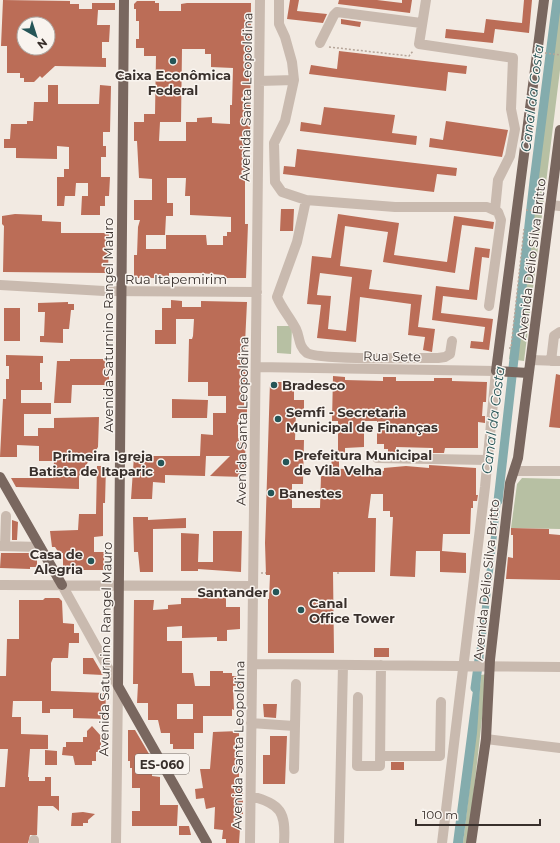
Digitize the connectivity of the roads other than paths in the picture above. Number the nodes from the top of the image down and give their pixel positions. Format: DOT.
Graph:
graph roads {
  1 [pos="124,0"];
  2 [pos="260,0"];
  3 [pos="279,0"];
  4 [pos="426,0"];
  5 [pos="544,0"];
  6 [pos="421,23"];
  7 [pos="322,44"];
  8 [pos="294,80"];
  9 [pos="259,81"];
  10 [pos="560,130"];
  11 [pos="306,200"];
  12 [pos="555,205"];
  13 [pos="495,210"];
  14 [pos="0,285"];
  15 [pos="120,291"];
  16 [pos="257,292"];
  17 [pos="489,306"];
  18 [pos="560,332"];
  19 [pos="452,341"];
  20 [pos="531,360"];
  21 [pos="556,361"];
  22 [pos="256,367"];
  23 [pos="501,371"];
  24 [pos="524,373"];
  25 [pos="377,458"];
  26 [pos="487,460"];
  27 [pos="514,471"];
  28 [pos="560,471"];
  29 [pos="0,477"];
  30 [pos="15,503"];
  31 [pos="3,516"];
  32 [pos="3,546"];
  33 [pos="40,547"];
  34 [pos="0,585"];
  35 [pos="62,585"];
  36 [pos="119,586"];
  37 [pos="253,586"];
  38 [pos="252,664"];
  39 [pos="343,665"];
  40 [pos="381,665"];
  41 [pos="467,666"];
  42 [pos="487,666"];
  43 [pos="560,667"];
  44 [pos="296,684"];
  45 [pos="118,686"];
  46 [pos="358,698"];
  47 [pos="441,702"];
  48 [pos="252,723"];
  49 [pos="294,726"];
  50 [pos="486,739"];
  51 [pos="560,748"];
  52 [pos="380,756"];
  53 [pos="294,769"];
  54 [pos="251,796"];
  55 [pos="116,843"];
  56 [pos="207,843"];
  57 [pos="250,843"];
  58 [pos="284,843"];
  59 [pos="339,843"];
  60 [pos="442,843"];
  61 [pos="471,843"];
  1 -- 15 [label="main road, Avenida Saturnino Rangel Mauro"];
  2 -- 9 [label="street, Avenida Santa Leopoldina"];
  3 -- 8 [label="street"];
  4 -- 6 [label="street"];
  5 -- 23 [label="main road, Avenida Délio Silva Britto"];
  6 -- 7 [label="street"];
  6 -- 13 [label="street"];
  8 -- 9 [label="street"];
  8 -- 11 [label="street"];
  9 -- 16 [label="street, Avenida Santa Leopoldina"];
  10 -- 12 [label="main road, Avenida Délio Silva Britto"];
  11 -- 13 [label="street"];
  11 -- 19 [label="street"];
  12 -- 20 [label="main road, Avenida Délio Silva Britto"];
  13 -- 17 [label="street"];
  14 -- 15 [label="street, Rua Itapemirim"];
  15 -- 16 [label="street, Rua Itapemirim"];
  15 -- 36 [label="main road, Avenida Saturnino Rangel Mauro"];
  16 -- 22 [label="street, Avenida Santa Leopoldina"];
  18 -- 21 [label="street"];
  20 -- 21 [label="street"];
  20 -- 24 [label="main road, Avenida Délio Silva Britto"];
  22 -- 23 [label="street, Rua Sete"];
  22 -- 37 [label="street, Avenida Santa Leopoldina"];
  23 -- 24 [label="main road, Rua Sete"];
  23 -- 26 [label="street, Avenida Délio Silva Britto"];
  24 -- 27 [label="main road, Avenida Délio Silva Britto"];
  25 -- 26 [label="street"];
  26 -- 41 [label="street, Avenida Délio Silva Britto"];
  27 -- 28 [label="street"];
  27 -- 42 [label="main road, Avenida Délio Silva Britto"];
  29 -- 30 [label="main road, ES-060"];
  30 -- 31 [label="street"];
  30 -- 33 [label="main road, ES-060"];
  31 -- 32 [label="street"];
  32 -- 33 [label="street"];
  33 -- 35 [label="main road, ES-060"];
  34 -- 35 [label="street"];
  35 -- 36 [label="street"];
  35 -- 45 [label="street, ES-060"];
  36 -- 37 [label="street"];
  36 -- 45 [label="main road, Avenida Saturnino Rangel Mauro"];
  37 -- 38 [label="street, Avenida Santa Leopoldina"];
  38 -- 39 [label="street"];
  38 -- 48 [label="street, Avenida Santa Leopoldina"];
  39 -- 40 [label="street"];
  39 -- 59 [label="street"];
  40 -- 41 [label="street"];
  40 -- 52 [label="street"];
  41 -- 42 [label="street"];
  41 -- 60 [label="street, Avenida Délio Silva Britto"];
  42 -- 43 [label="street"];
  42 -- 50 [label="main road, Avenida Délio Silva Britto"];
  44 -- 49 [label="street"];
  45 -- 55 [label="street, Avenida Saturnino Rangel Mauro"];
  45 -- 56 [label="main road, ES-060"];
  46 -- 52 [label="street"];
  47 -- 52 [label="street"];
  48 -- 49 [label="street"];
  48 -- 54 [label="street, Avenida Santa Leopoldina"];
  49 -- 53 [label="street"];
  50 -- 51 [label="street"];
  50 -- 61 [label="main road, Avenida Délio Silva Britto"];
  54 -- 57 [label="street, Avenida Santa Leopoldina"];
  54 -- 58 [label="street"];
}
